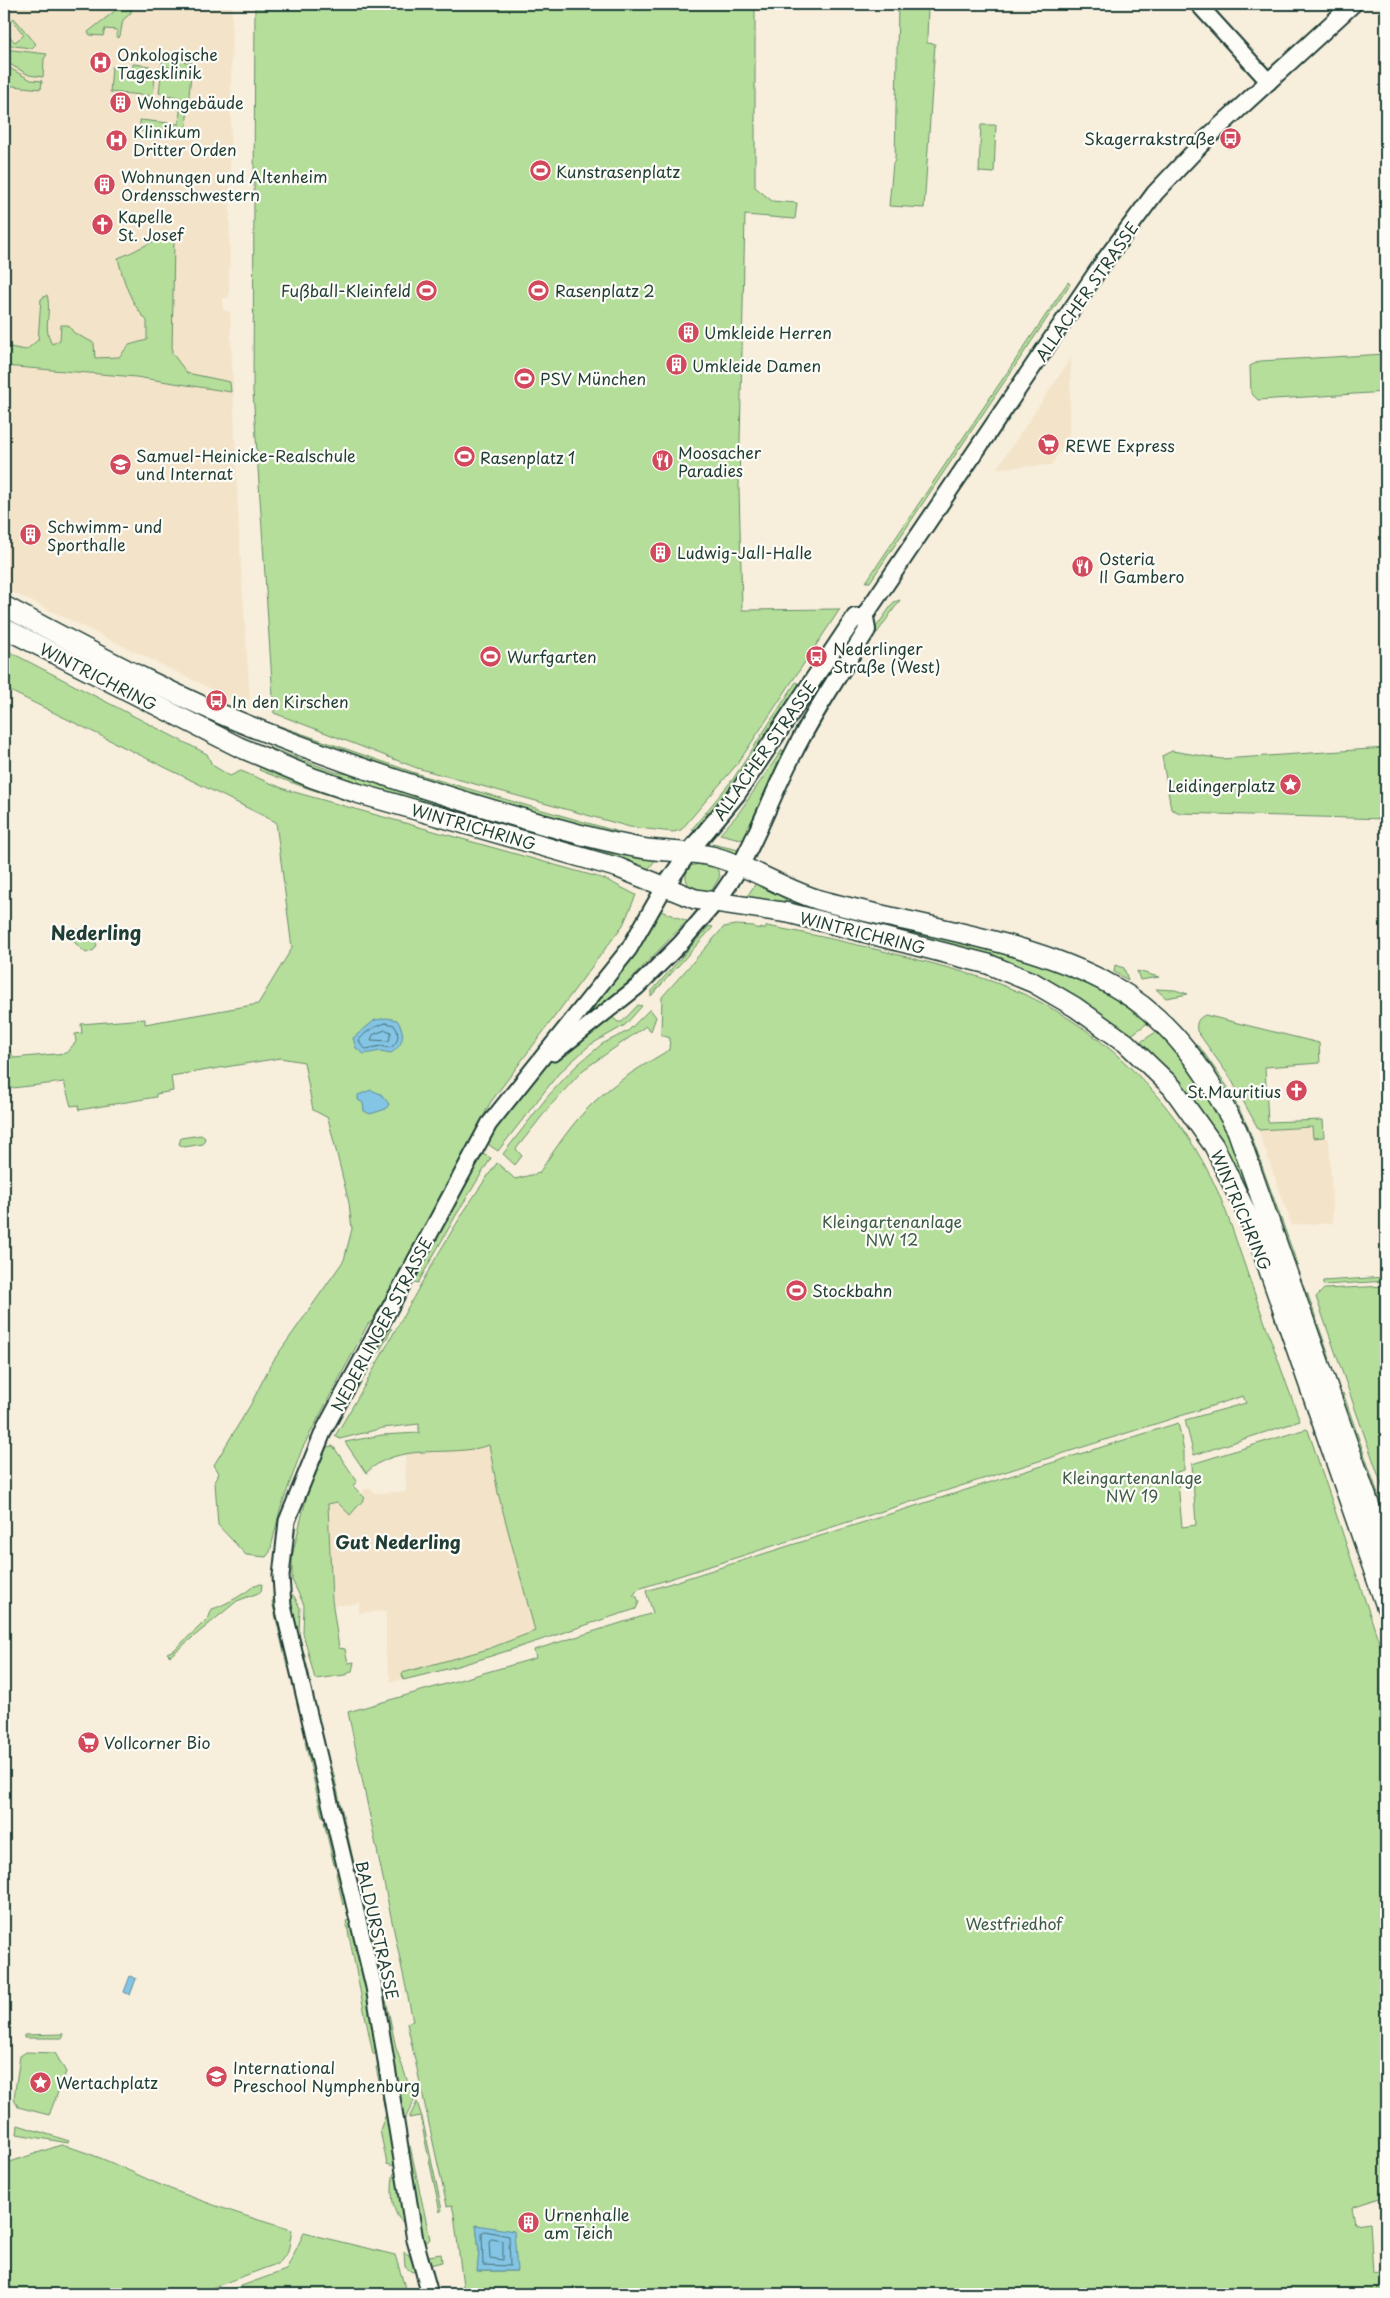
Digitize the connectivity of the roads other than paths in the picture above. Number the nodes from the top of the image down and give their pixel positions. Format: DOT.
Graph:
graph roads {
  1 [pos="1198,4"];
  2 [pos="1353,4"];
  3 [pos="1268,82"];
  4 [pos="4,606"];
  5 [pos="865,616"];
  6 [pos="4,628"];
  7 [pos="688,852"];
  8 [pos="742,865"];
  9 [pos="664,888"];
  10 [pos="715,903"];
  11 [pos="518,1086"];
  12 [pos="1386,1552"];
  13 [pos="281,1576"];
  14 [pos="1386,1606"];
  15 [pos="430,2294"];
  1 -- 3 [label="street"];
  2 -- 3 [label="main road, ALLACHER STRASSE"];
  3 -- 5 [label="main road, ALLACHER STRASSE"];
  4 -- 7 [label="main road, WINTRICHRING"];
  5 -- 7 [label="main road, ALLACHER STRASSE"];
  5 -- 8 [label="main road, ALLACHER STRASSE"];
  6 -- 9 [label="main road, WINTRICHRING"];
  7 -- 8 [label="main road, WINTRICHRING"];
  7 -- 9 [label="main road, ALLACHER STRASSE"];
  8 -- 10 [label="main road, NEDERLINGER STRASSE"];
  8 -- 12 [label="main road, WINTRICHRING"];
  9 -- 10 [label="main road, WINTRICHRING"];
  9 -- 11 [label="street, NEDERLINGER STRASSE"];
  10 -- 11 [label="street, NEDERLINGER STRASSE"];
  10 -- 14 [label="main road, WINTRICHRING"];
  11 -- 13 [label="street, NEDERLINGER STRASSE"];
  13 -- 15 [label="street, BALDURSTRASSE"];
}
